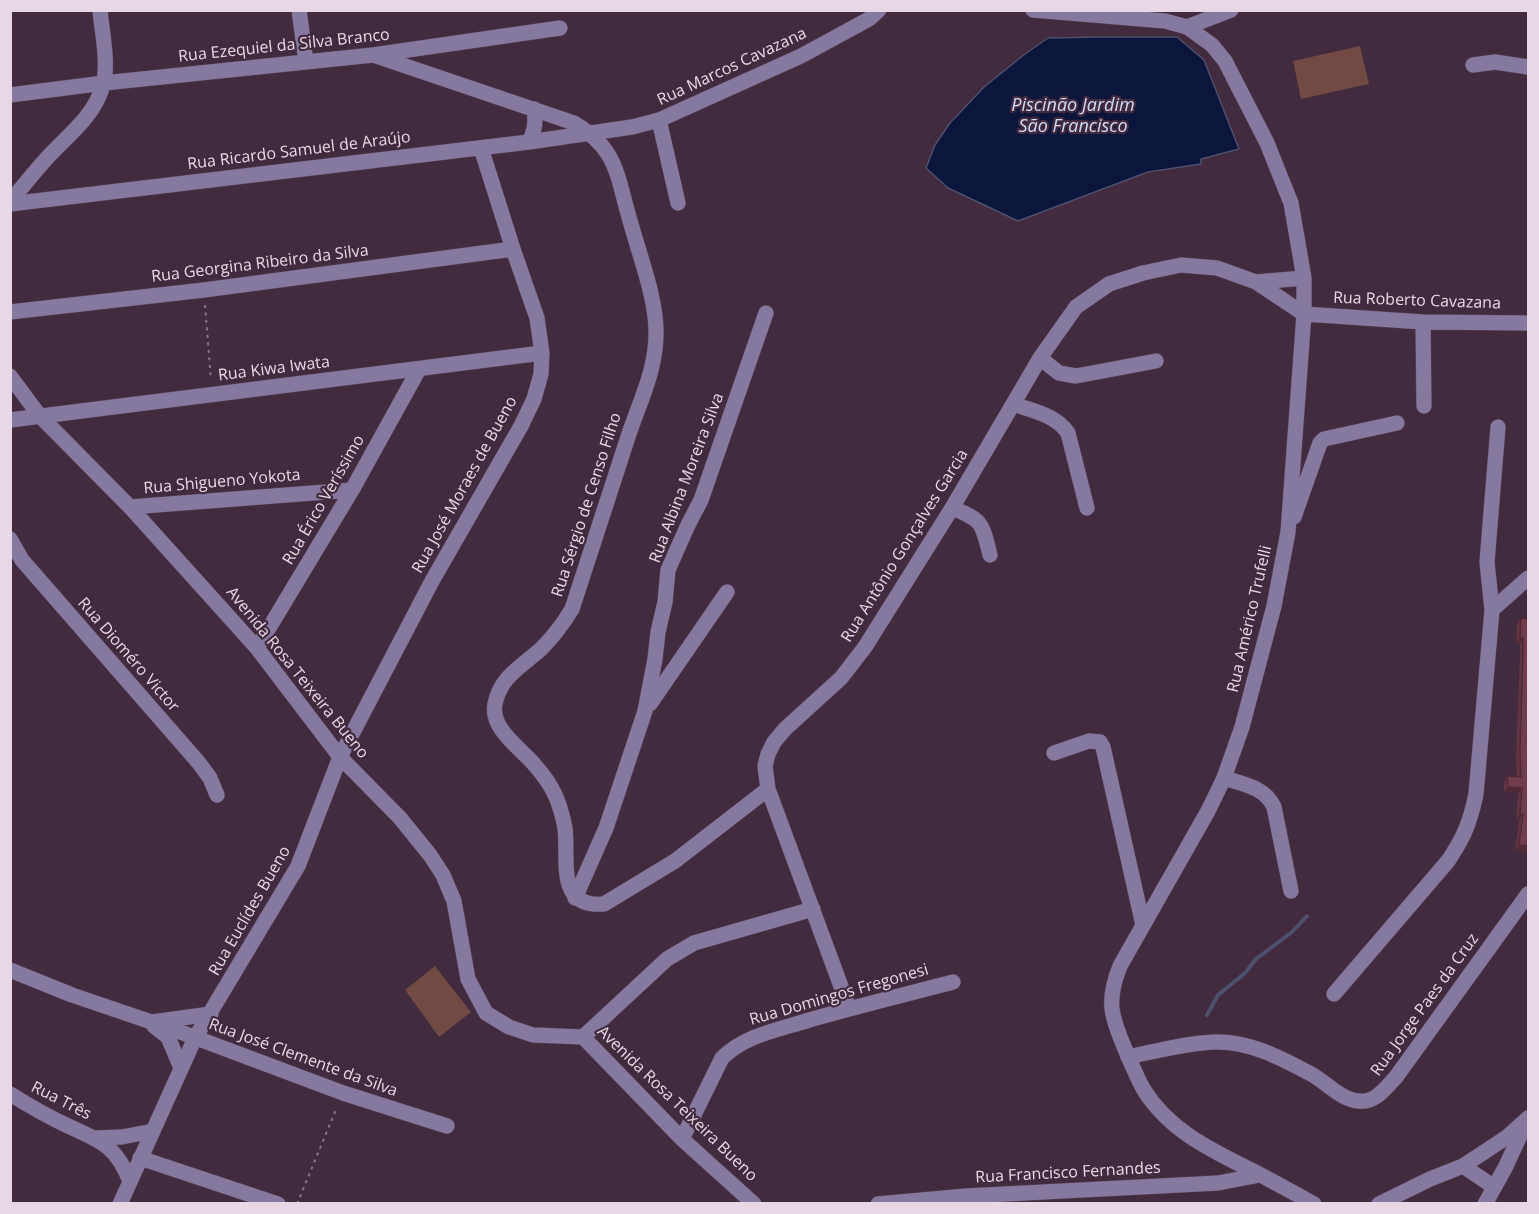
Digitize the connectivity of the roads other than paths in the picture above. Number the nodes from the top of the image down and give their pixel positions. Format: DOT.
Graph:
graph roads {
  1 [pos="100,10"];
  2 [pos="299,10"];
  3 [pos="879,10"];
  4 [pos="1033,10"];
  5 [pos="1230,10"];
  6 [pos="1187,27"];
  7 [pos="560,28"];
  8 [pos="373,55"];
  9 [pos="306,62"];
  10 [pos="1473,65"];
  11 [pos="1528,67"];
  12 [pos="104,83"];
  13 [pos="10,95"];
  14 [pos="534,109"];
  15 [pos="659,120"];
  16 [pos="592,134"];
  17 [pos="529,142"];
  18 [pos="481,148"];
  19 [pos="10,203"];
  20 [pos="678,203"];
  21 [pos="513,249"];
  22 [pos="1304,278"];
  23 [pos="1256,282"];
  24 [pos="10,312"];
  25 [pos="766,313"];
  26 [pos="1304,314"];
  27 [pos="1423,322"];
  28 [pos="1528,323"];
  29 [pos="542,353"];
  30 [pos="1040,358"];
  31 [pos="1156,361"];
  32 [pos="419,369"];
  33 [pos="10,376"];
  34 [pos="1013,404"];
  35 [pos="1424,406"];
  36 [pos="39,415"];
  37 [pos="10,420"];
  38 [pos="1397,423"];
  39 [pos="1498,427"];
  40 [pos="352,490"];
  41 [pos="130,507"];
  42 [pos="952,508"];
  43 [pos="1087,508"];
  44 [pos="1288,532"];
  45 [pos="10,540"];
  46 [pos="990,555"];
  47 [pos="1528,578"];
  48 [pos="727,592"];
  49 [pos="1492,610"];
  50 [pos="257,648"];
  51 [pos="645,711"];
  52 [pos="1054,753"];
  53 [pos="340,757"];
  54 [pos="1224,778"];
  55 [pos="768,789"];
  56 [pos="217,795"];
  57 [pos="1291,891"];
  58 [pos="1528,894"];
  59 [pos="575,898"];
  60 [pos="813,909"];
  61 [pos="1143,925"];
  62 [pos="10,970"];
  63 [pos="953,982"];
  64 [pos="1334,994"];
  65 [pos="849,1008"];
  66 [pos="211,1014"];
  67 [pos="149,1023"];
  68 [pos="583,1037"];
  69 [pos="195,1038"];
  70 [pos="1128,1057"];
  71 [pos="181,1068"];
  72 [pos="10,1094"];
  73 [pos="1527,1120"];
  74 [pos="447,1126"];
  75 [pos="153,1131"];
  76 [pos="96,1138"];
  77 [pos="682,1138"];
  78 [pos="141,1158"];
  79 [pos="1463,1166"];
  80 [pos="1260,1175"];
  81 [pos="130,1181"];
  82 [pos="1494,1187"];
  83 [pos="120,1203"];
  84 [pos="278,1203"];
  85 [pos="754,1203"];
  86 [pos="878,1203"];
  87 [pos="1314,1203"];
  88 [pos="1379,1203"];
  89 [pos="1485,1203"];
  1 -- 12 [label="street"];
  2 -- 9 [label="street"];
  3 -- 15 [label="street, Rua Marcos Cavazana"];
  4 -- 6 [label="street, Rua Américo Trufelli"];
  5 -- 6 [label="street"];
  6 -- 22 [label="street, Rua Américo Trufelli"];
  7 -- 8 [label="street, Rua Ezequiel da Silva Branco"];
  8 -- 9 [label="street, Rua Ezequiel da Silva Branco"];
  8 -- 14 [label="street, Rua Sérgio de Censo Filho"];
  9 -- 12 [label="street, Rua Ezequiel da Silva Branco"];
  10 -- 11 [label="street"];
  12 -- 13 [label="street, Rua Ezequiel da Silva Branco"];
  12 -- 19 [label="street"];
  14 -- 16 [label="street, Rua Sérgio de Censo Filho"];
  14 -- 17 [label="street"];
  15 -- 16 [label="street, Rua Marcos Cavazana"];
  15 -- 20 [label="street"];
  16 -- 17 [label="street, Rua Ricardo Samuel de Araújo"];
  16 -- 59 [label="street, Rua Sérgio de Censo Filho"];
  17 -- 18 [label="street, Rua Ricardo Samuel de Araújo"];
  18 -- 19 [label="street, Rua Ricardo Samuel de Araújo"];
  18 -- 21 [label="street, Rua José Moraes de Bueno"];
  21 -- 24 [label="street, Rua Georgina Ribeiro da Silva"];
  21 -- 29 [label="street, Rua José Moraes de Bueno"];
  22 -- 23 [label="street, Rua Antônio Gonçalves Garcia"];
  22 -- 26 [label="street, Rua Américo Trufelli"];
  23 -- 26 [label="street, Rua Antônio Gonçalves Garcia"];
  23 -- 30 [label="street, Rua Antônio Gonçalves Garcia"];
  25 -- 51 [label="street, Rua Albina Moreira Silva"];
  26 -- 27 [label="street, Rua Roberto Cavazana"];
  26 -- 44 [label="street, Rua Américo Trufelli"];
  27 -- 28 [label="street, Rua Roberto Cavazana"];
  27 -- 35 [label="street"];
  29 -- 32 [label="street, Rua Kiwa Iwata"];
  29 -- 53 [label="street, Rua José Moraes de Bueno"];
  30 -- 31 [label="street"];
  30 -- 34 [label="street, Rua Antônio Gonçalves Garcia"];
  32 -- 36 [label="street, Rua Kiwa Iwata"];
  32 -- 40 [label="street, Rua Érico Veríssimo"];
  33 -- 36 [label="street, Avenida Rosa Teixeira Bueno"];
  34 -- 42 [label="street, Rua Antônio Gonçalves Garcia"];
  34 -- 43 [label="street"];
  36 -- 37 [label="street, Rua Kiwa Iwata"];
  36 -- 41 [label="street, Avenida Rosa Teixeira Bueno"];
  38 -- 44 [label="street"];
  39 -- 49 [label="street"];
  40 -- 41 [label="street, Rua Shigueno Yokota"];
  40 -- 50 [label="street, Rua Érico Veríssimo"];
  41 -- 50 [label="street, Avenida Rosa Teixeira Bueno"];
  42 -- 46 [label="street"];
  42 -- 55 [label="street, Rua Antônio Gonçalves Garcia"];
  44 -- 54 [label="street, Rua Américo Trufelli"];
  45 -- 56 [label="street, Rua Dioméro Victor"];
  47 -- 49 [label="street"];
  48 -- 51 [label="street"];
  49 -- 64 [label="street"];
  50 -- 53 [label="street, Avenida Rosa Teixeira Bueno"];
  51 -- 59 [label="street, Rua Albina Moreira Silva"];
  52 -- 61 [label="street"];
  53 -- 66 [label="street, Rua Euclídes Bueno"];
  53 -- 68 [label="street, Avenida Rosa Teixeira Bueno"];
  54 -- 57 [label="street"];
  54 -- 61 [label="street, Rua Américo Trufelli"];
  55 -- 59 [label="street"];
  55 -- 60 [label="street, Rua Antônio Gonçalves Garcia"];
  58 -- 70 [label="street, Rua Jorge Paes da Cruz"];
  60 -- 65 [label="street, Rua Antônio Gonçalves Garcia"];
  60 -- 68 [label="street"];
  61 -- 70 [label="street, Rua Américo Trufelli"];
  62 -- 67 [label="street, Rua José Clemente da Silva"];
  63 -- 65 [label="street, Rua Domingos Fregonesi"];
  65 -- 77 [label="street, Rua Domingos Fregonesi"];
  66 -- 67 [label="street"];
  66 -- 69 [label="street, Rua Euclídes Bueno"];
  67 -- 69 [label="street, Rua José Clemente da Silva"];
  67 -- 71 [label="street, Rua José Clemente da Silva"];
  68 -- 77 [label="street, Avenida Rosa Teixeira Bueno"];
  69 -- 71 [label="street, Rua Euclídes Bueno"];
  69 -- 74 [label="street, Rua José Clemente da Silva"];
  70 -- 80 [label="street, Rua Américo Trufelli"];
  71 -- 75 [label="street, Rua Euclídes Bueno"];
  72 -- 76 [label="street, Rua Três"];
  73 -- 79 [label="street"];
  73 -- 82 [label="street"];
  75 -- 76 [label="street, Rua Três"];
  75 -- 78 [label="street, Rua Euclídes Bueno"];
  76 -- 81 [label="street, Rua Três"];
  77 -- 85 [label="street, Avenida Rosa Teixeira Bueno"];
  78 -- 81 [label="street, Rua Euclídes Bueno"];
  78 -- 84 [label="street"];
  79 -- 82 [label="street"];
  79 -- 88 [label="street"];
  80 -- 86 [label="street, Rua Francisco Fernandes"];
  80 -- 87 [label="street, Rua Américo Trufelli"];
  81 -- 83 [label="street, Rua Euclídes Bueno"];
  82 -- 89 [label="street"];
}
